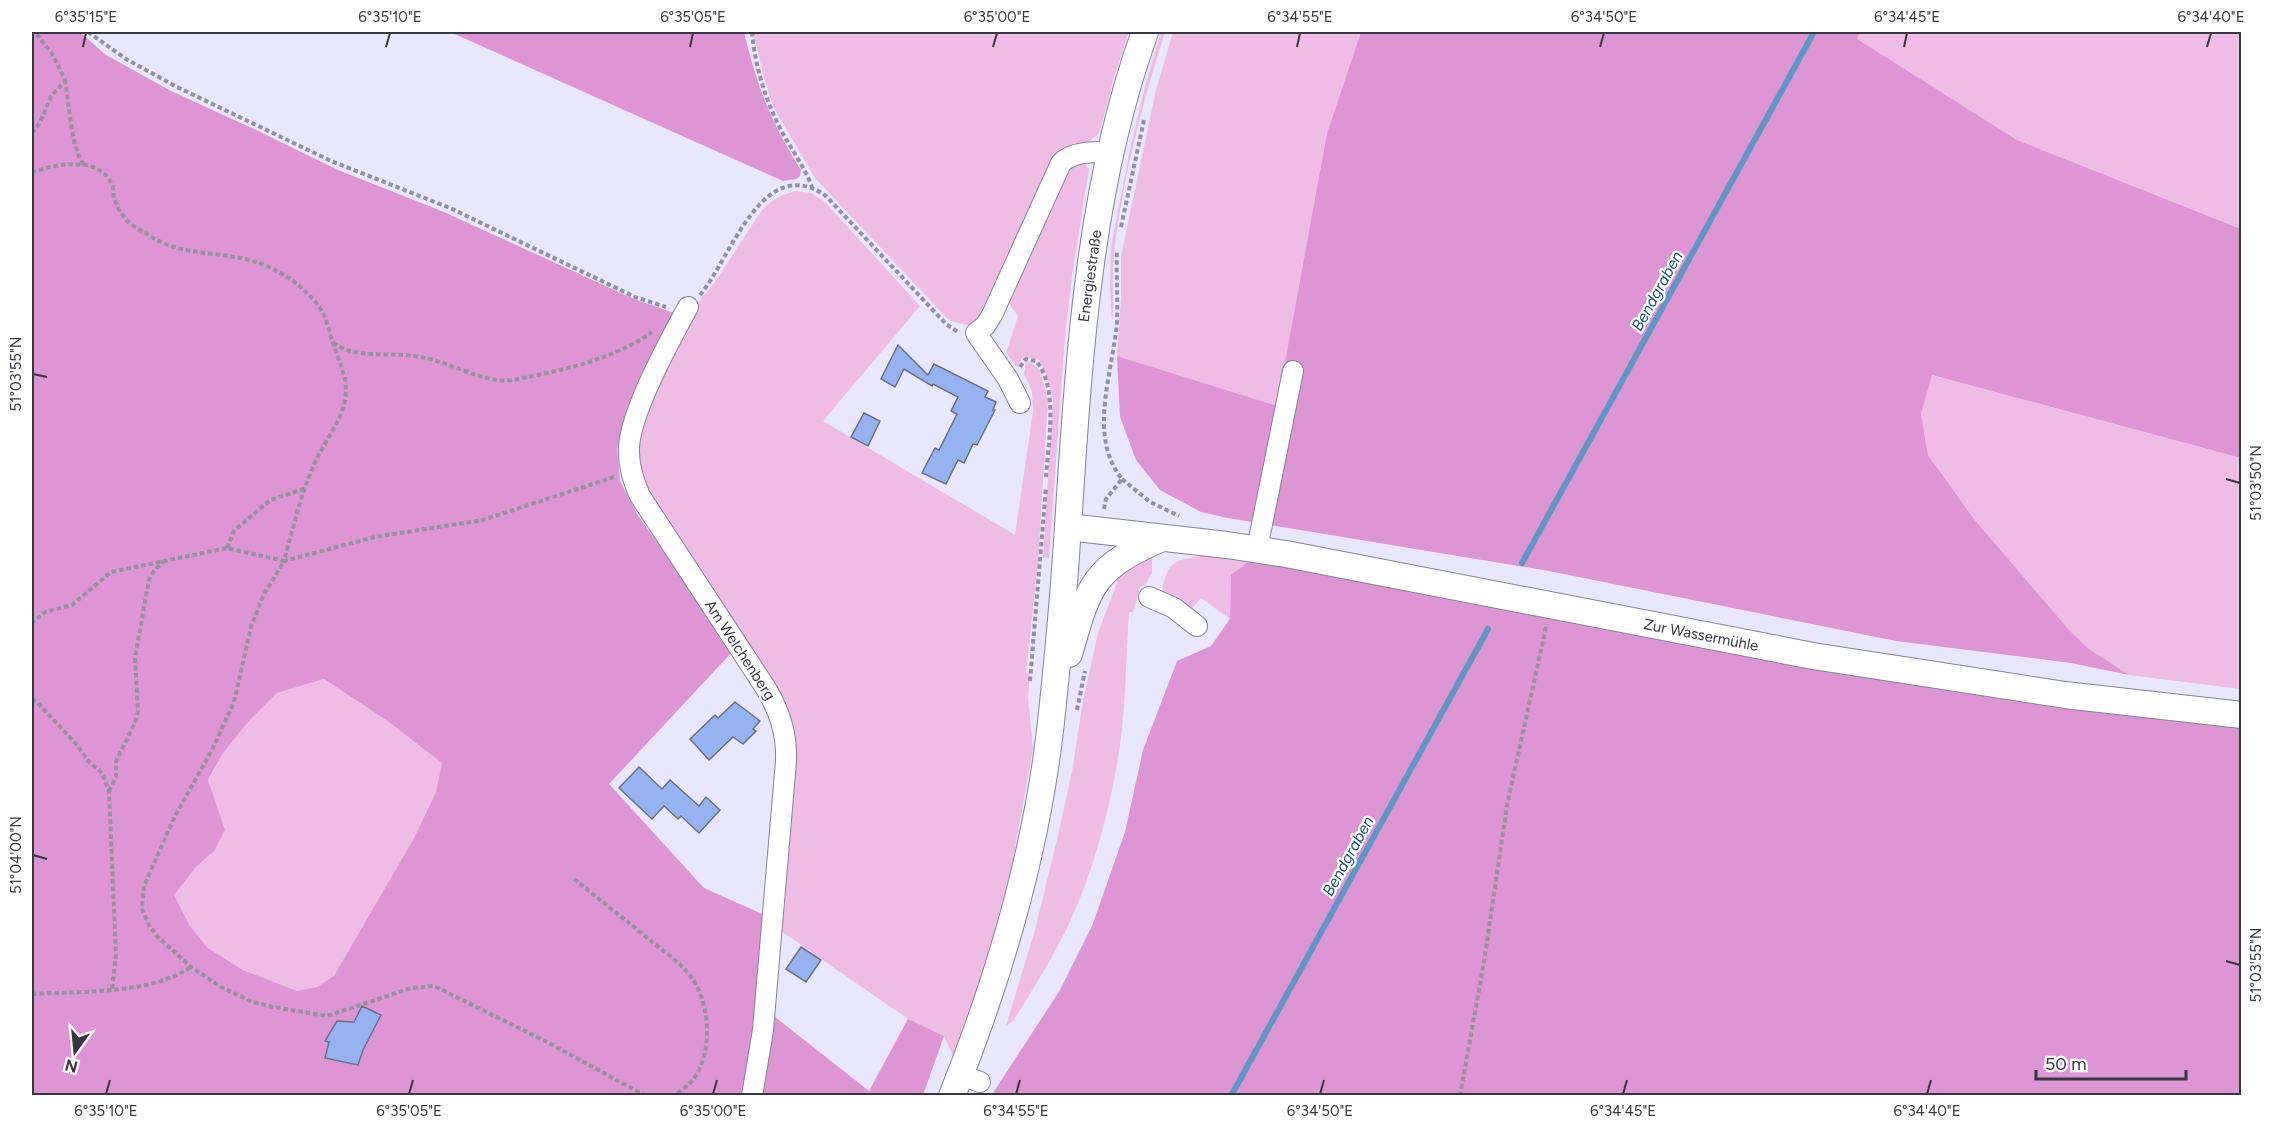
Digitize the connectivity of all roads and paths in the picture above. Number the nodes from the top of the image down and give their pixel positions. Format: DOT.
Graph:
graph roads {
  1 [pos="35,32"];
  2 [pos="88,32"];
  3 [pos="752,32"];
  4 [pos="1145,32"];
  5 [pos="65,80"];
  6 [pos="32,133"];
  7 [pos="1110,152"];
  8 [pos="84,165"];
  9 [pos="32,172"];
  10 [pos="812,188"];
  11 [pos="688,307"];
  12 [pos="976,333"];
  13 [pos="332,342"];
  14 [pos="1293,371"];
  15 [pos="1008,379"];
  16 [pos="1020,403"];
  17 [pos="631,471"];
  18 [pos="305,489"];
  19 [pos="1068,527"];
  20 [pos="1164,537"];
  21 [pos="227,549"];
  22 [pos="1257,549"];
  23 [pos="284,561"];
  24 [pos="164,562"];
  25 [pos="1149,597"];
  26 [pos="1551,604"];
  27 [pos="32,623"];
  28 [pos="1197,626"];
  29 [pos="1030,681"];
  30 [pos="32,699"];
  31 [pos="2241,715"];
  32 [pos="1051,724"];
  33 [pos="109,791"];
  34 [pos="574,879"];
  35 [pos="191,967"];
  36 [pos="112,989"];
  37 [pos="32,994"];
  38 [pos="964,1084"];
  39 [pos="646,1095"];
  40 [pos="674,1095"];
  41 [pos="752,1095"];
  42 [pos="1460,1095"];
  1 -- 5 [label="path"];
  2 -- 11 [label="path"];
  3 -- 10 [label="path"];
  4 -- 7 [label="main road, Energiestraße"];
  5 -- 6 [label="path"];
  5 -- 8 [label="path"];
  7 -- 12 [label="street"];
  7 -- 19 [label="main road, Energiestraße"];
  8 -- 9 [label="path"];
  8 -- 13 [label="path"];
  10 -- 11 [label="path"];
  10 -- 12 [label="path"];
  11 -- 13 [label="path"];
  11 -- 17 [label="street, Am Welchenberg"];
  12 -- 15 [label="street"];
  13 -- 18 [label="path"];
  14 -- 22 [label="street"];
  15 -- 16 [label="street"];
  15 -- 29 [label="path"];
  17 -- 23 [label="path"];
  17 -- 41 [label="street, Am Welchenberg"];
  18 -- 21 [label="path"];
  18 -- 23 [label="path"];
  19 -- 20 [label="main road, Zur Wassermühle"];
  19 -- 32 [label="main road, Energiestraße"];
  20 -- 22 [label="main road, Zur Wassermühle"];
  20 -- 32 [label="main road"];
  21 -- 23 [label="path"];
  21 -- 24 [label="path"];
  22 -- 26 [label="main road, Zur Wassermühle"];
  23 -- 35 [label="path"];
  24 -- 27 [label="path"];
  24 -- 33 [label="path"];
  25 -- 28 [label="street"];
  26 -- 31 [label="main road, Zur Wassermühle"];
  26 -- 42 [label="path"];
  30 -- 33 [label="path"];
  32 -- 38 [label="main road"];
  33 -- 36 [label="path"];
  34 -- 40 [label="path"];
  35 -- 36 [label="path"];
  35 -- 39 [label="path"];
  36 -- 37 [label="path"];
}
